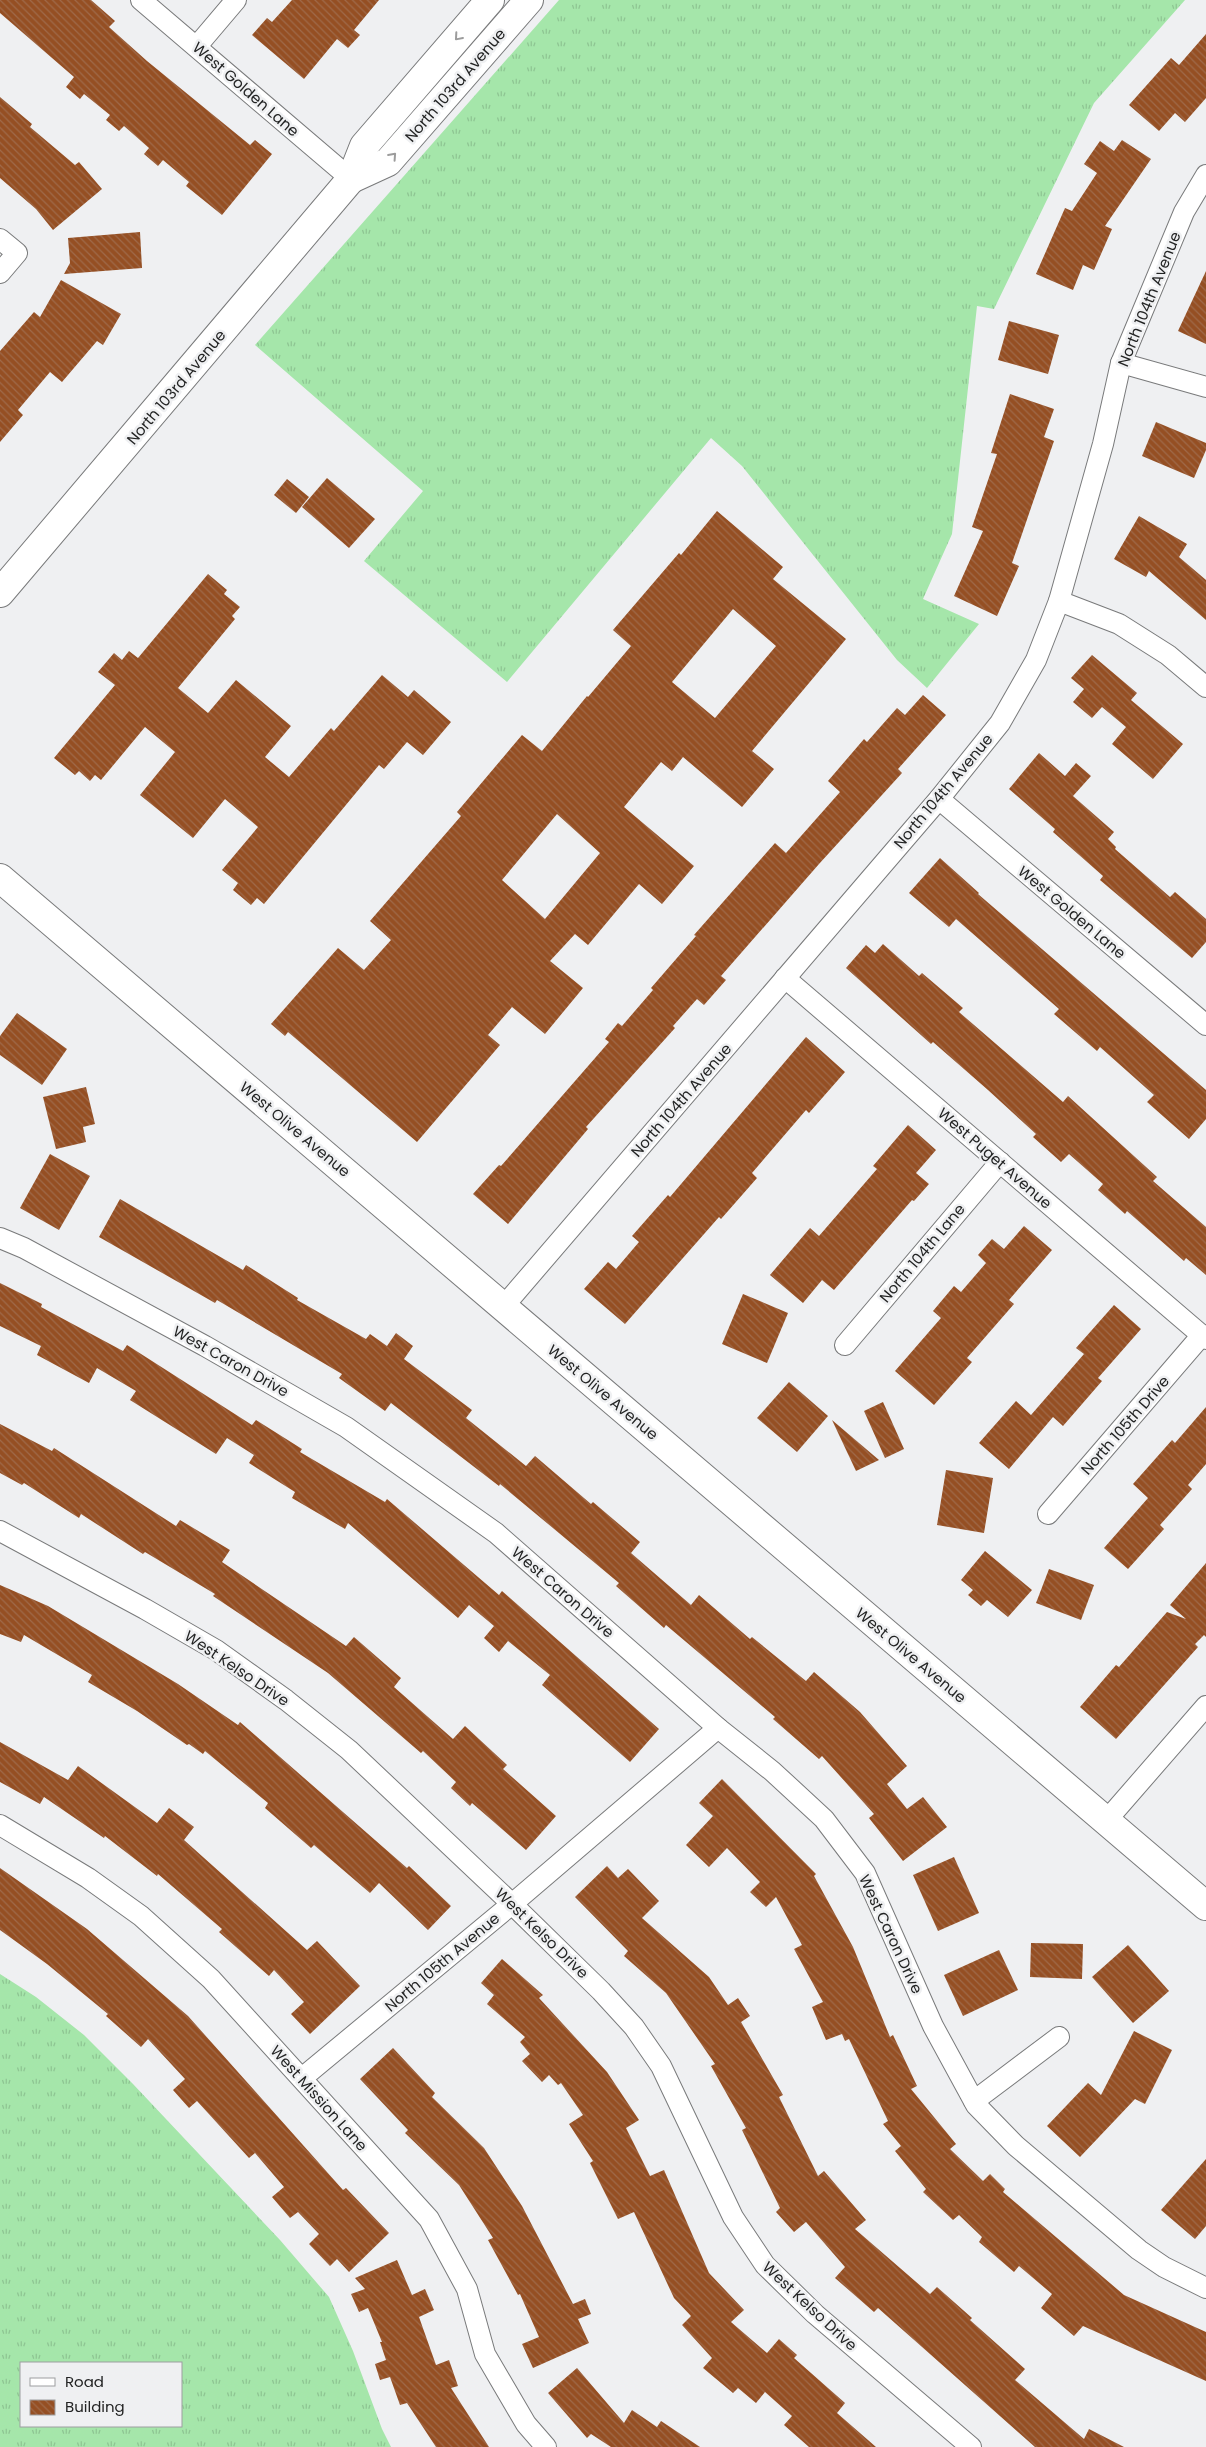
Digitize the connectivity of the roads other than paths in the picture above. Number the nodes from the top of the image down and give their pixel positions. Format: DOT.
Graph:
graph roads {
  1 [pos="141,0"];
  2 [pos="236,0"];
  3 [pos="490,0"];
  4 [pos="529,0"];
  5 [pos="197,46"];
  6 [pos="1206,174"];
  7 [pos="351,179"];
  8 [pos="0,239"];
  9 [pos="0,273"];
  10 [pos="1121,363"];
  11 [pos="1206,387"];
  12 [pos="0,593"];
  13 [pos="1059,601"];
  14 [pos="1206,687"];
  15 [pos="939,799"];
  16 [pos="0,878"];
  17 [pos="785,978"];
  18 [pos="1206,1025"];
  19 [pos="1000,1162"];
  20 [pos="0,1238"];
  21 [pos="503,1307"];
  22 [pos="1204,1337"];
  23 [pos="845,1344"];
  24 [pos="1048,1514"];
  25 [pos="0,1531"];
  26 [pos="1206,1706"];
  27 [pos="718,1728"];
  28 [pos="1106,1821"];
  29 [pos="0,1825"];
  30 [pos="512,1904"];
  31 [pos="1206,1906"];
  32 [pos="1059,2037"];
  33 [pos="302,2078"];
  34 [pos="974,2101"];
  35 [pos="1206,2288"];
  36 [pos="546,2447"];
  37 [pos="971,2447"];
  1 -- 5 [label="street, West Golden Lane"];
  2 -- 5 [label="street"];
  3 -- 7 [label="main road, North 103rd Avenue, one-way"];
  7 -- 4 [label="main road, North 103rd Avenue, one-way"];
  5 -- 7 [label="street, West Golden Lane"];
  6 -- 10 [label="street, North 104th Avenue"];
  7 -- 12 [label="main road, North 103rd Avenue"];
  8 -- 9 [label="street"];
  10 -- 11 [label="street"];
  10 -- 13 [label="street, North 104th Avenue"];
  13 -- 14 [label="street"];
  13 -- 15 [label="street, North 104th Avenue"];
  15 -- 17 [label="street, North 104th Avenue"];
  15 -- 18 [label="street, West Golden Lane"];
  16 -- 21 [label="main road, West Olive Avenue"];
  17 -- 19 [label="street, West Puget Avenue"];
  17 -- 21 [label="street, North 104th Avenue"];
  19 -- 22 [label="street, West Puget Avenue"];
  19 -- 23 [label="street, North 104th Lane"];
  20 -- 27 [label="street, West Caron Drive"];
  21 -- 28 [label="main road, West Olive Avenue"];
  22 -- 24 [label="street, North 105th Drive"];
  25 -- 30 [label="street, West Kelso Drive"];
  26 -- 28 [label="street"];
  27 -- 30 [label="street, North 105th Avenue"];
  27 -- 34 [label="street, West Caron Drive"];
  28 -- 31 [label="main road, West Olive Avenue"];
  29 -- 33 [label="street, West Mission Lane"];
  30 -- 33 [label="street, North 105th Avenue"];
  30 -- 37 [label="street, West Kelso Drive"];
  32 -- 34 [label="street"];
  33 -- 36 [label="street, West Mission Lane"];
  34 -- 35 [label="street, West Caron Drive"];
}
